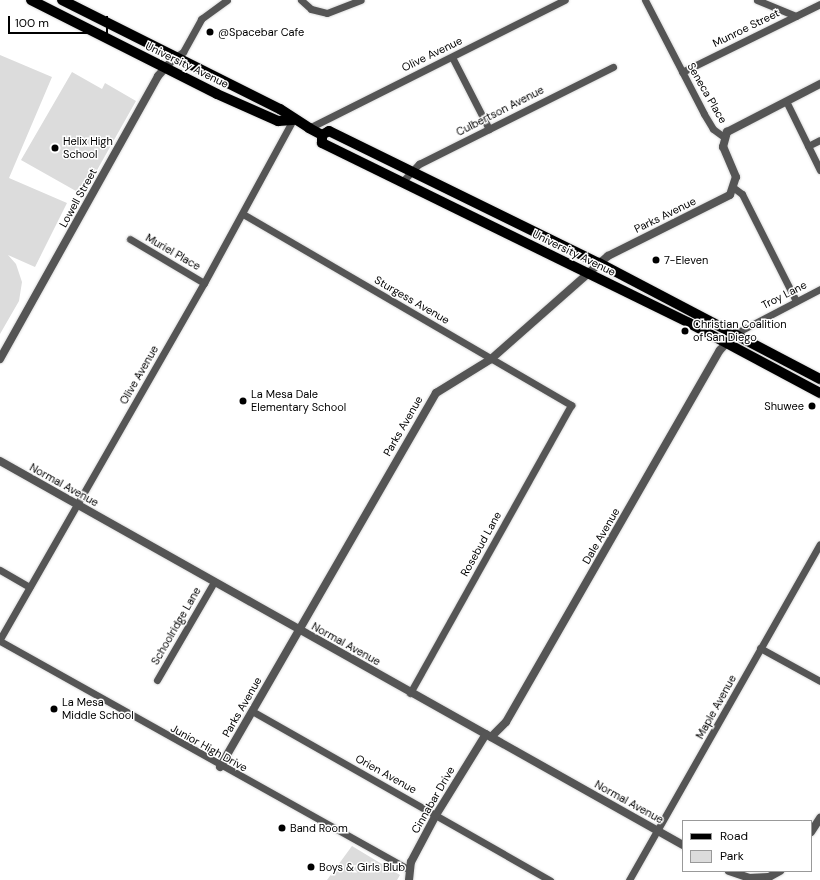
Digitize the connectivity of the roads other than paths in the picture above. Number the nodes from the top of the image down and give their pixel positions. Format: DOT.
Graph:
graph roads {
  1 [pos="31,0"];
  2 [pos="62,0"];
  3 [pos="227,0"];
  4 [pos="301,0"];
  5 [pos="361,0"];
  6 [pos="565,0"];
  7 [pos="645,0"];
  8 [pos="757,0"];
  9 [pos="820,4"];
  10 [pos="796,16"];
  11 [pos="452,56"];
  12 [pos="174,58"];
  13 [pos="613,67"];
  14 [pos="164,68"];
  15 [pos="682,72"];
  16 [pos="820,84"];
  17 [pos="786,101"];
  18 [pos="292,120"];
  19 [pos="309,128"];
  20 [pos="488,129"];
  21 [pos="322,135"];
  22 [pos="724,137"];
  23 [pos="820,140"];
  24 [pos="808,146"];
  25 [pos="820,170"];
  26 [pos="410,171"];
  27 [pos="402,182"];
  28 [pos="734,188"];
  29 [pos="243,214"];
  30 [pos="130,239"];
  31 [pos="599,264"];
  32 [pos="586,272"];
  33 [pos="204,283"];
  34 [pos="820,289"];
  35 [pos="796,301"];
  36 [pos="736,333"];
  37 [pos="725,342"];
  38 [pos="0,359"];
  39 [pos="491,359"];
  40 [pos="820,379"];
  41 [pos="820,393"];
  42 [pos="571,405"];
  43 [pos="0,461"];
  44 [pos="77,504"];
  45 [pos="820,544"];
  46 [pos="0,570"];
  47 [pos="214,582"];
  48 [pos="29,587"];
  49 [pos="300,630"];
  50 [pos="0,640"];
  51 [pos="760,648"];
  52 [pos="157,680"];
  53 [pos="820,681"];
  54 [pos="410,693"];
  55 [pos="252,711"];
  56 [pos="488,736"];
  57 [pos="220,767"];
  58 [pos="436,815"];
  59 [pos="820,818"];
  60 [pos="658,830"];
  61 [pos="812,830"];
  62 [pos="682,844"];
  63 [pos="409,870"];
  64 [pos="778,872"];
  65 [pos="735,876"];
  66 [pos="410,880"];
  67 [pos="550,880"];
  68 [pos="629,880"];
  1 -- 14 [label="main road, University Avenue"];
  2 -- 12 [label="main road, University Avenue"];
  3 -- 12 [label="street, Lowell Street"];
  4 -- 5 [label="street"];
  6 -- 11 [label="street, Olive Avenue"];
  7 -- 15 [label="street, Seneca Place"];
  8 -- 10 [label="street"];
  9 -- 10 [label="street, Munroe Street"];
  10 -- 15 [label="street, Munroe Street"];
  11 -- 19 [label="street, Olive Avenue"];
  11 -- 20 [label="street"];
  12 -- 14 [label="street, Lowell Street"];
  12 -- 18 [label="main road, University Avenue"];
  13 -- 20 [label="street, Culbertson Avenue"];
  14 -- 18 [label="main road, University Avenue"];
  14 -- 38 [label="street, Lowell Street"];
  15 -- 22 [label="street, Seneca Place"];
  16 -- 17 [label="street"];
  17 -- 22 [label="street"];
  17 -- 24 [label="street"];
  18 -- 19 [label="main road, University Avenue"];
  18 -- 29 [label="street, Olive Avenue"];
  19 -- 21 [label="main road, University Avenue"];
  20 -- 26 [label="street, Culbertson Avenue"];
  21 -- 26 [label="main road, University Avenue"];
  21 -- 27 [label="main road, University Avenue"];
  22 -- 28 [label="street, Seneca Place"];
  23 -- 24 [label="street"];
  24 -- 25 [label="street"];
  26 -- 27 [label="street, Culbertson Avenue"];
  26 -- 31 [label="main road, University Avenue"];
  27 -- 32 [label="main road, University Avenue"];
  28 -- 31 [label="street, Parks Avenue"];
  28 -- 35 [label="street"];
  29 -- 33 [label="street, Olive Avenue"];
  29 -- 39 [label="street, Sturgess Avenue"];
  30 -- 33 [label="street, Muriel Place"];
  31 -- 32 [label="street, Parks Avenue"];
  31 -- 36 [label="main road, University Avenue"];
  32 -- 37 [label="main road, University Avenue"];
  32 -- 39 [label="street, Parks Avenue"];
  33 -- 44 [label="street, Olive Avenue"];
  34 -- 35 [label="street, Troy Lane"];
  35 -- 36 [label="street, Troy Lane"];
  36 -- 37 [label="street"];
  36 -- 40 [label="main road, University Avenue"];
  37 -- 41 [label="main road, University Avenue"];
  37 -- 56 [label="street, Dale Avenue"];
  39 -- 42 [label="street, Sturgess Avenue"];
  39 -- 49 [label="street, Parks Avenue"];
  42 -- 54 [label="street, Rosebud Lane"];
  43 -- 44 [label="street, Normal Avenue"];
  44 -- 47 [label="street, Normal Avenue"];
  44 -- 48 [label="street, Olive Avenue"];
  45 -- 51 [label="street, Maple Avenue"];
  46 -- 48 [label="street"];
  47 -- 49 [label="street, Normal Avenue"];
  47 -- 52 [label="street, Schoolridge Lane"];
  48 -- 50 [label="street, Olive Avenue"];
  49 -- 54 [label="street, Normal Avenue"];
  49 -- 55 [label="street, Parks Avenue"];
  50 -- 57 [label="street, Junior High Drive"];
  51 -- 53 [label="street"];
  51 -- 60 [label="street, Maple Avenue"];
  54 -- 56 [label="street, Normal Avenue"];
  55 -- 57 [label="street, Parks Avenue"];
  55 -- 58 [label="street, Orien Avenue"];
  56 -- 58 [label="street, Cinnabar Drive"];
  56 -- 60 [label="street, Normal Avenue"];
  57 -- 63 [label="street, Junior High Drive"];
  58 -- 63 [label="street, Cinnabar Drive"];
  58 -- 67 [label="street, Orien Avenue"];
  59 -- 61 [label="street"];
  60 -- 62 [label="street, Normal Avenue"];
  60 -- 68 [label="street, Maple Avenue"];
  63 -- 66 [label="street"];
  64 -- 65 [label="street"];
}
